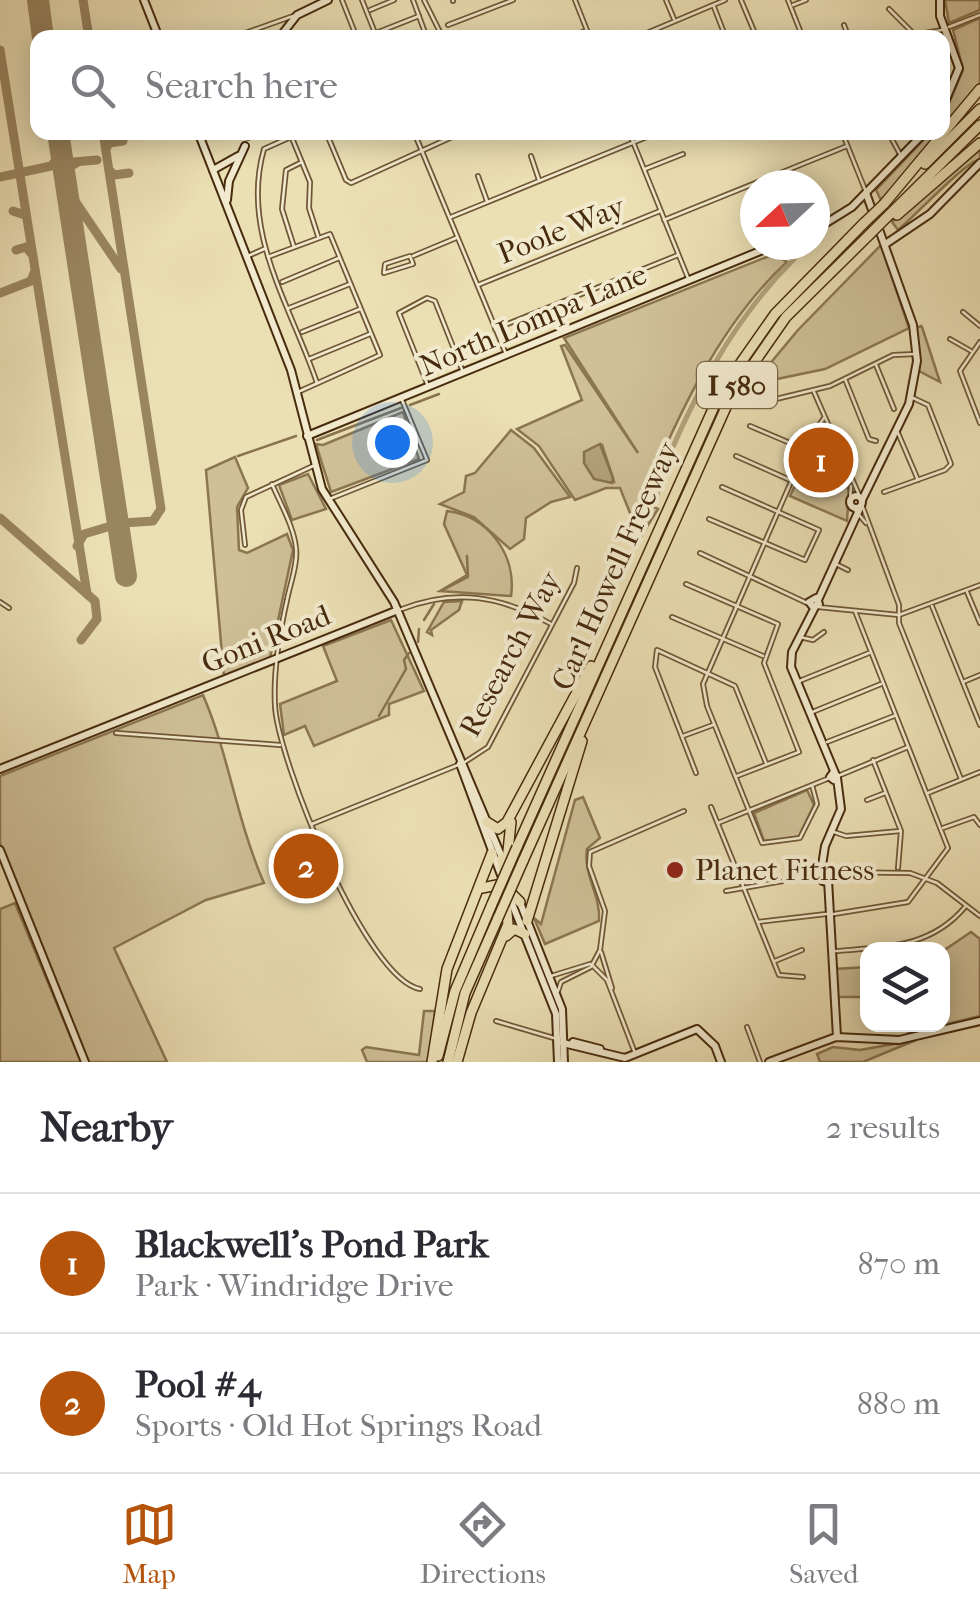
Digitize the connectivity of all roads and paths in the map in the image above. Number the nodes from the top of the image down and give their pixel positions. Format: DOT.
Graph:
graph roads {
  1 [pos="328,0"];
  2 [pos="342,0"];
  3 [pos="362,0"];
  4 [pos="394,0"];
  5 [pos="412,0"];
  6 [pos="424,0"];
  7 [pos="514,0"];
  8 [pos="575,0"];
  9 [pos="666,0"];
  10 [pos="726,0"];
  11 [pos="741,0"];
  12 [pos="788,0"];
  13 [pos="806,0"];
  14 [pos="940,0"];
  15 [pos="146,1"];
  16 [pos="506,3"];
  17 [pos="713,5"];
  18 [pos="790,6"];
  19 [pos="889,9"];
  20 [pos="370,10"];
  21 [pos="509,10"];
  22 [pos="297,15"];
  23 [pos="980,15"];
  24 [pos="418,16"];
  25 [pos="466,19"];
  26 [pos="674,21"];
  27 [pos="468,25"];
  28 [pos="844,25"];
  29 [pos="448,26"];
  30 [pos="945,29"];
  31 [pos="156,30"];
  32 [pos="251,30"];
  33 [pos="285,30"];
  34 [pos="354,30"];
  35 [pos="374,30"];
  36 [pos="387,30"];
  37 [pos="424,30"];
  38 [pos="439,30"];
  39 [pos="587,30"];
  40 [pos="653,30"];
  41 [pos="723,30"];
  42 [pos="754,30"];
  43 [pos="800,30"];
  44 [pos="846,30"];
  45 [pos="910,30"];
  46 [pos="942,30"];
  47 [pos="950,44"];
  48 [pos="980,89"];
  49 [pos="950,92"];
  50 [pos="980,109"];
  51 [pos="950,125"];
  52 [pos="980,125"];
  53 [pos="950,139"];
  54 [pos="201,140"];
  55 [pos="247,140"];
  56 [pos="247,140"];
  57 [pos="282,140"];
  58 [pos="293,140"];
  59 [pos="329,140"];
  60 [pos="417,140"];
  61 [pos="443,140"];
  62 [pos="632,140"];
  63 [pos="642,140"];
  64 [pos="845,140"];
  65 [pos="892,140"];
  66 [pos="918,140"];
  67 [pos="937,140"];
  68 [pos="949,140"];
  69 [pos="980,143"];
  70 [pos="633,144"];
  71 [pos="847,146"];
  72 [pos="421,149"];
  73 [pos="683,154"];
  74 [pos="531,156"];
  75 [pos="902,157"];
  76 [pos="302,162"];
  77 [pos="980,164"];
  78 [pos="213,170"];
  79 [pos="644,170"];
  80 [pos="478,176"];
  81 [pos="540,182"];
  82 [pos="866,194"];
  83 [pos="487,202"];
  84 [pos="884,204"];
  85 [pos="227,206"];
  86 [pos="660,211"];
  87 [pos="890,217"];
  88 [pos="449,218"];
  89 [pos="664,220"];
  90 [pos="830,222"];
  91 [pos="458,237"];
  92 [pos="318,238"];
  93 [pos="887,244"];
  94 [pos="265,248"];
  95 [pos="294,248"];
  96 [pos="678,255"];
  97 [pos="246,256"];
  98 [pos="268,257"];
  99 [pos="412,257"];
  100 [pos="341,258"];
  101 [pos="740,259"];
  102 [pos="689,280"];
  103 [pos="279,283"];
  104 [pos="351,283"];
  105 [pos="477,285"];
  106 [pos="289,308"];
  107 [pos="361,308"];
  108 [pos="963,312"];
  109 [pos="980,326"];
  110 [pos="495,329"];
  111 [pos="299,333"];
  112 [pos="372,334"];
  113 [pos="950,339"];
  114 [pos="980,342"];
  115 [pos="972,352"];
  116 [pos="916,354"];
  117 [pos="506,356"];
  118 [pos="309,359"];
  119 [pos="875,364"];
  120 [pos="464,373"];
  121 [pos="845,378"];
  122 [pos="318,384"];
  123 [pos="429,388"];
  124 [pos="813,390"];
  125 [pos="298,392"];
  126 [pos="911,398"];
  127 [pos="402,399"];
  128 [pos="776,399"];
  129 [pos="894,409"];
  130 [pos="824,418"];
  131 [pos="980,423"];
  132 [pos="750,426"];
  133 [pos="897,432"];
  134 [pos="308,436"];
  135 [pos="876,441"];
  136 [pos="805,450"];
  137 [pos="736,456"];
  138 [pos="314,466"];
  139 [pos="792,481"];
  140 [pos="918,481"];
  141 [pos="272,484"];
  142 [pos="851,484"];
  143 [pos="722,487"];
  144 [pos="884,492"];
  145 [pos="327,500"];
  146 [pos="857,503"];
  147 [pos="778,512"];
  148 [pos="709,519"];
  149 [pos="867,524"];
  150 [pos="764,542"];
  151 [pos="245,545"];
  152 [pos="700,553"];
  153 [pos="833,562"];
  154 [pos="577,568"];
  155 [pos="848,570"];
  156 [pos="750,576"];
  157 [pos="686,584"];
  158 [pos="980,585"];
  159 [pos="967,590"];
  160 [pos="813,601"];
  161 [pos="0,602"];
  162 [pos="932,604"];
  163 [pos="736,606"];
  164 [pos="8,608"];
  165 [pos="398,610"];
  166 [pos="855,611"];
  167 [pos="899,614"];
  168 [pos="672,617"];
  169 [pos="980,623"];
  170 [pos="552,624"];
  171 [pos="616,625"];
  172 [pos="824,632"];
  173 [pos="799,637"];
  174 [pos="722,638"];
  175 [pos="619,645"];
  176 [pos="870,653"];
  177 [pos="764,656"];
  178 [pos="276,660"];
  179 [pos="707,670"];
  180 [pos="980,675"];
  181 [pos="796,682"];
  182 [pos="963,682"];
  183 [pos="883,684"];
  184 [pos="809,714"];
  185 [pos="896,715"];
  186 [pos="714,724"];
  187 [pos="980,725"];
  188 [pos="116,733"];
  189 [pos="683,736"];
  190 [pos="281,745"];
  191 [pos="821,745"];
  192 [pos="908,746"];
  193 [pos="874,760"];
  194 [pos="460,764"];
  195 [pos="767,764"];
  196 [pos="0,769"];
  197 [pos="980,772"];
  198 [pos="696,774"];
  199 [pos="834,776"];
  200 [pos="736,777"];
  201 [pos="961,780"];
  202 [pos="812,785"];
  203 [pos="886,792"];
  204 [pos="927,793"];
  205 [pos="867,800"];
  206 [pos="711,808"];
  207 [pos="515,810"];
  208 [pos="684,810"];
  209 [pos="749,810"];
  210 [pos="487,822"];
  211 [pos="717,824"];
  212 [pos="980,824"];
  213 [pos="310,825"];
  214 [pos="941,828"];
  215 [pos="832,831"];
  216 [pos="901,831"];
  217 [pos="0,850"];
  218 [pos="496,858"];
  219 [pos="540,870"];
  220 [pos="898,870"];
  221 [pos="826,876"];
  222 [pos="929,879"];
  223 [pos="508,881"];
  224 [pos="742,885"];
  225 [pos="726,891"];
  226 [pos="478,893"];
  227 [pos="516,904"];
  228 [pos="966,906"];
  229 [pos="827,914"];
  230 [pos="980,916"];
  231 [pos="528,921"];
  232 [pos="758,922"];
  233 [pos="524,934"];
  234 [pos="502,943"];
  235 [pos="600,950"];
  236 [pos="802,950"];
  237 [pos="830,952"];
  238 [pos="773,961"];
  239 [pos="593,963"];
  240 [pos="549,974"];
  241 [pos="803,978"];
  242 [pos="420,990"];
  243 [pos="612,994"];
  244 [pos="557,995"];
  245 [pos="496,1021"];
  246 [pos="980,1021"];
  247 [pos="746,1027"];
  248 [pos="835,1037"];
  249 [pos="563,1041"];
  250 [pos="636,1054"];
  251 [pos="84,1062"];
  252 [pos="435,1062"];
  253 [pos="448,1062"];
  254 [pos="457,1062"];
  255 [pos="561,1062"];
  256 [pos="722,1062"];
  257 [pos="760,1062"];
  258 [pos="768,1062"];
  1 -- 22 [label="street"];
  2 -- 34 [label="street"];
  3 -- 35 [label="street"];
  4 -- 20 [label="street"];
  5 -- 24 [label="street"];
  6 -- 38 [label="street"];
  7 -- 16 [label="street"];
  8 -- 39 [label="street"];
  9 -- 26 [label="street"];
  10 -- 17 [label="street"];
  11 -- 42 [label="street"];
  12 -- 18 [label="street"];
  13 -- 18 [label="street"];
  14 -- 30 [label="street"];
  15 -- 31 [label="street"];
  16 -- 21 [label="street"];
  16 -- 25 [label="street"];
  17 -- 26 [label="street"];
  17 -- 41 [label="street"];
  18 -- 43 [label="street"];
  19 -- 45 [label="street"];
  22 -- 32 [label="street"];
  22 -- 33 [label="street"];
  23 -- 30 [label="street"];
  24 -- 36 [label="street"];
  24 -- 37 [label="street"];
  25 -- 27 [label="street"];
  25 -- 29 [label="street"];
  26 -- 40 [label="street"];
  28 -- 44 [label="street"];
  30 -- 46 [label="street"];
  47 -- 49 [label="street"];
  48 -- 51 [label="highway"];
  50 -- 53 [label="highway, Carl Howell Freeway / I 580"];
  52 -- 87 [label="highway"];
  54 -- 78 [label="street"];
  55 -- 78 [label="street"];
  56 -- 85 [label="street"];
  57 -- 94 [label="street"];
  58 -- 76 [label="street"];
  59 -- 72 [label="street"];
  60 -- 72 [label="street"];
  61 -- 72 [label="street"];
  62 -- 70 [label="street"];
  63 -- 70 [label="street"];
  64 -- 71 [label="street"];
  65 -- 75 [label="street"];
  66 -- 75 [label="street"];
  67 -- 84 [label="highway"];
  68 -- 84 [label="highway, Carl Howell Freeway / I 580"];
  69 -- 87 [label="highway"];
  70 -- 79 [label="street"];
  70 -- 81 [label="street"];
  71 -- 82 [label="street"];
  71 -- 89 [label="street, Poole Way"];
  72 -- 88 [label="street"];
  73 -- 79 [label="street"];
  74 -- 81 [label="street"];
  75 -- 82 [label="street"];
  76 -- 92 [label="street"];
  76 -- 95 [label="street"];
  77 -- 93 [label="street"];
  78 -- 85 [label="street"];
  79 -- 86 [label="street"];
  80 -- 83 [label="street"];
  81 -- 83 [label="street"];
  82 -- 90 [label="street"];
  82 -- 93 [label="street"];
  83 -- 88 [label="street"];
  84 -- 171 [label="highway, Carl Howell Freeway / I 580, bridge"];
  85 -- 97 [label="street"];
  86 -- 89 [label="street"];
  86 -- 105 [label="street, Poole Way"];
  87 -- 175 [label="highway, Carl Howell Freeway / I 580, bridge"];
  88 -- 91 [label="street"];
  89 -- 96 [label="street"];
  91 -- 99 [label="street"];
  91 -- 105 [label="street"];
  92 -- 95 [label="street"];
  92 -- 100 [label="street"];
  93 -- 116 [label="street"];
  94 -- 97 [label="street"];
  94 -- 98 [label="street"];
  95 -- 98 [label="street"];
  96 -- 102 [label="street"];
  96 -- 110 [label="street"];
  97 -- 125 [label="street"];
  98 -- 103 [label="street"];
  99 -- 99 [label="street"];
  100 -- 103 [label="street"];
  100 -- 104 [label="street"];
  101 -- 102 [label="street, North Lompa Lane"];
  102 -- 117 [label="street, North Lompa Lane"];
  103 -- 106 [label="street"];
  104 -- 106 [label="street"];
  104 -- 107 [label="street"];
  105 -- 110 [label="street"];
  106 -- 111 [label="street"];
  107 -- 111 [label="street"];
  107 -- 112 [label="street"];
  108 -- 109 [label="street"];
  110 -- 117 [label="street"];
  111 -- 118 [label="street"];
  112 -- 118 [label="street"];
  112 -- 122 [label="street"];
  113 -- 115 [label="street"];
  114 -- 115 [label="street"];
  115 -- 131 [label="street"];
  116 -- 119 [label="street"];
  116 -- 126 [label="street"];
  117 -- 120 [label="street, North Lompa Lane"];
  118 -- 122 [label="street"];
  119 -- 121 [label="street"];
  119 -- 129 [label="street"];
  120 -- 123 [label="street, North Lompa Lane"];
  120 -- 123 [label="street"];
  121 -- 124 [label="street"];
  121 -- 135 [label="street"];
  122 -- 125 [label="street"];
  123 -- 127 [label="street, North Lompa Lane"];
  124 -- 128 [label="street"];
  124 -- 130 [label="street"];
  125 -- 134 [label="street"];
  126 -- 133 [label="street"];
  126 -- 140 [label="street"];
  127 -- 134 [label="street, North Lompa Lane"];
  127 -- 145 [label="street"];
  130 -- 136 [label="street"];
  130 -- 142 [label="street"];
  132 -- 136 [label="street"];
  133 -- 140 [label="street"];
  133 -- 146 [label="street"];
  134 -- 138 [label="street"];
  136 -- 139 [label="street"];
  137 -- 139 [label="street"];
  138 -- 141 [label="street"];
  138 -- 145 [label="street"];
  139 -- 147 [label="street"];
  140 -- 144 [label="street"];
  141 -- 151 [label="street"];
  141 -- 178 [label="street"];
  142 -- 146 [label="street"];
  142 -- 146 [label="street"];
  143 -- 147 [label="street"];
  145 -- 165 [label="street"];
  146 -- 149 [label="street"];
  146 -- 149 [label="street"];
  146 -- 153 [label="street"];
  147 -- 150 [label="street"];
  147 -- 150 [label="street"];
  148 -- 150 [label="street"];
  149 -- 167 [label="street"];
  150 -- 156 [label="street"];
  152 -- 156 [label="street"];
  153 -- 155 [label="street"];
  153 -- 160 [label="street"];
  154 -- 170 [label="street, Research Way"];
  156 -- 160 [label="street"];
  156 -- 163 [label="street"];
  157 -- 163 [label="street"];
  158 -- 159 [label="street"];
  159 -- 162 [label="street"];
  159 -- 169 [label="street"];
  160 -- 166 [label="street"];
  160 -- 173 [label="street"];
  161 -- 164 [label="street"];
  162 -- 167 [label="street"];
  162 -- 182 [label="street"];
  163 -- 174 [label="street"];
  163 -- 177 [label="street"];
  165 -- 170 [label="street, Goni Road"];
  165 -- 178 [label="street, Goni Road"];
  165 -- 194 [label="street"];
  166 -- 167 [label="street"];
  166 -- 176 [label="street"];
  167 -- 201 [label="street"];
  168 -- 174 [label="street"];
  170 -- 194 [label="street, Research Way"];
  171 -- 207 [label="highway"];
  171 -- 252 [label="highway, Carl Howell Freeway / I 580, bridge"];
  172 -- 173 [label="street"];
  173 -- 181 [label="street"];
  174 -- 177 [label="street"];
  174 -- 179 [label="street"];
  175 -- 219 [label="highway"];
  175 -- 253 [label="highway, Carl Howell Freeway / I 580, bridge"];
  176 -- 181 [label="street"];
  176 -- 183 [label="street"];
  177 -- 195 [label="street"];
  178 -- 190 [label="street"];
  178 -- 196 [label="street, Goni Road"];
  179 -- 186 [label="street"];
  179 -- 189 [label="street"];
  179 -- 195 [label="street"];
  180 -- 182 [label="street"];
  181 -- 184 [label="street"];
  182 -- 187 [label="street"];
  183 -- 184 [label="street"];
  183 -- 185 [label="street"];
  184 -- 191 [label="street"];
  185 -- 191 [label="street"];
  185 -- 192 [label="street"];
  186 -- 189 [label="street"];
  186 -- 200 [label="street"];
  188 -- 190 [label="street"];
  189 -- 198 [label="street"];
  190 -- 213 [label="street"];
  191 -- 199 [label="street"];
  192 -- 193 [label="street"];
  192 -- 204 [label="street"];
  193 -- 199 [label="street"];
  193 -- 203 [label="street"];
  194 -- 210 [label="street"];
  194 -- 213 [label="street, Research Way"];
  194 -- 218 [label="street"];
  195 -- 200 [label="street"];
  197 -- 201 [label="street"];
  199 -- 202 [label="street"];
  199 -- 215 [label="street"];
  200 -- 209 [label="street"];
  201 -- 204 [label="street"];
  202 -- 209 [label="street"];
  202 -- 209 [label="street"];
  203 -- 205 [label="street"];
  203 -- 216 [label="street"];
  204 -- 214 [label="street"];
  206 -- 211 [label="street"];
  207 -- 210 [label="highway"];
  207 -- 223 [label="highway"];
  208 -- 235 [label="street"];
  209 -- 211 [label="street"];
  210 -- 218 [label="street"];
  211 -- 224 [label="street"];
  212 -- 214 [label="street"];
  213 -- 242 [label="street"];
  214 -- 222 [label="street"];
  215 -- 216 [label="street"];
  215 -- 221 [label="street"];
  216 -- 220 [label="street"];
  217 -- 251 [label="street"];
  218 -- 223 [label="highway"];
  218 -- 226 [label="highway"];
  219 -- 223 [label="highway"];
  219 -- 231 [label="highway"];
  220 -- 221 [label="street"];
  220 -- 222 [label="street"];
  221 -- 224 [label="street"];
  221 -- 229 [label="street"];
  222 -- 228 [label="street"];
  222 -- 229 [label="street"];
  223 -- 226 [label="highway"];
  223 -- 227 [label="highway"];
  223 -- 234 [label="highway"];
  224 -- 225 [label="street"];
  224 -- 232 [label="street"];
  226 -- 252 [label="highway"];
  227 -- 231 [label="street"];
  227 -- 233 [label="street"];
  228 -- 230 [label="street"];
  228 -- 237 [label="street"];
  229 -- 232 [label="street"];
  229 -- 237 [label="street"];
  231 -- 240 [label="street"];
  232 -- 238 [label="street"];
  233 -- 234 [label="highway"];
  233 -- 249 [label="street"];
  234 -- 254 [label="highway"];
  235 -- 239 [label="street"];
  235 -- 243 [label="street"];
  236 -- 238 [label="street"];
  237 -- 248 [label="street"];
  238 -- 241 [label="street"];
  239 -- 240 [label="street"];
  239 -- 243 [label="street"];
  239 -- 244 [label="street"];
  240 -- 244 [label="street"];
  243 -- 250 [label="street"];
  244 -- 249 [label="street"];
  245 -- 249 [label="street"];
  246 -- 248 [label="street"];
  247 -- 257 [label="street"];
  248 -- 258 [label="street"];
  249 -- 250 [label="street"];
  249 -- 255 [label="street"];
  250 -- 256 [label="street"];
}
